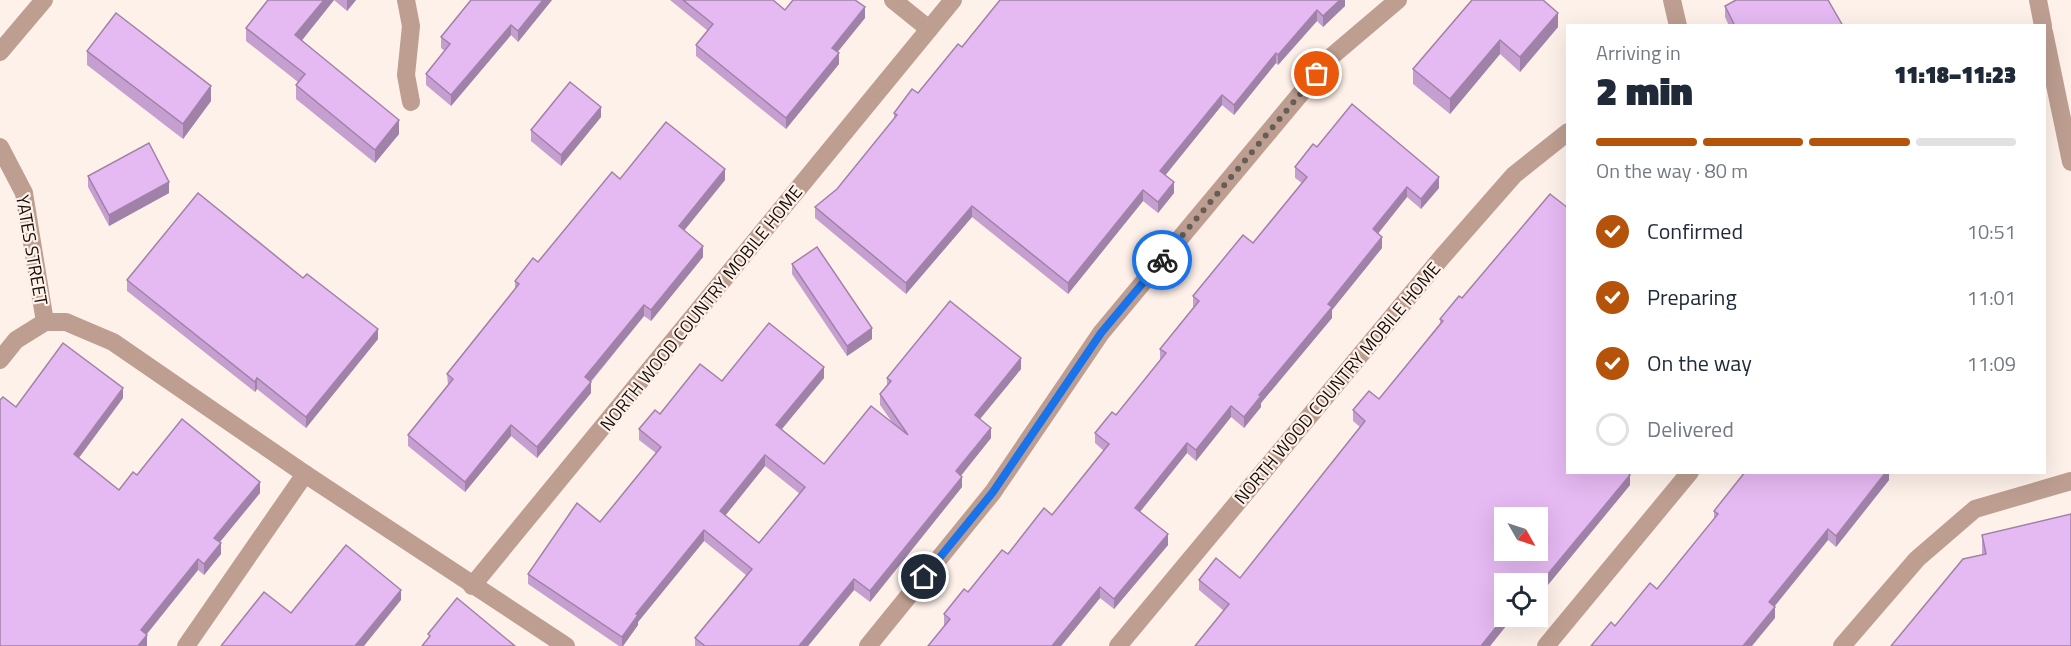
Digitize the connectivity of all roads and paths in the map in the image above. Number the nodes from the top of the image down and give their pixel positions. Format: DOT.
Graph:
graph roads {
  1 [pos="44,0"];
  2 [pos="406,0"];
  3 [pos="893,0"];
  4 [pos="953,0"];
  5 [pos="1398,0"];
  6 [pos="1672,0"];
  7 [pos="2038,0"];
  8 [pos="1678,24"];
  9 [pos="2043,24"];
  10 [pos="929,30"];
  11 [pos="2046,42"];
  12 [pos="0,52"];
  13 [pos="411,102"];
  14 [pos="1566,134"];
  15 [pos="0,147"];
  16 [pos="2071,162"];
  17 [pos="45,322"];
  18 [pos="0,360"];
  19 [pos="305,474"];
  20 [pos="1688,474"];
  21 [pos="2071,481"];
  22 [pos="472,586"];
  23 [pos="186,646"];
  24 [pos="566,646"];
  25 [pos="868,646"];
  26 [pos="1118,646"];
  27 [pos="1546,646"];
  28 [pos="1842,646"];
  1 -- 12 [label="street"];
  2 -- 13 [label="street"];
  3 -- 10 [label="street"];
  4 -- 10 [label="street, NORTH WOOD COUNTRY MOBILE HOME"];
  5 -- 25 [label="street"];
  6 -- 8 [label="street"];
  7 -- 9 [label="street"];
  10 -- 22 [label="street, NORTH WOOD COUNTRY MOBILE HOME"];
  11 -- 16 [label="street"];
  14 -- 26 [label="street, NORTH WOOD COUNTRY MOBILE HOME"];
  15 -- 17 [label="street, YATES STREET"];
  17 -- 18 [label="street"];
  17 -- 19 [label="street"];
  19 -- 22 [label="street"];
  19 -- 23 [label="street"];
  20 -- 27 [label="street"];
  21 -- 28 [label="street"];
  22 -- 24 [label="street"];
}
